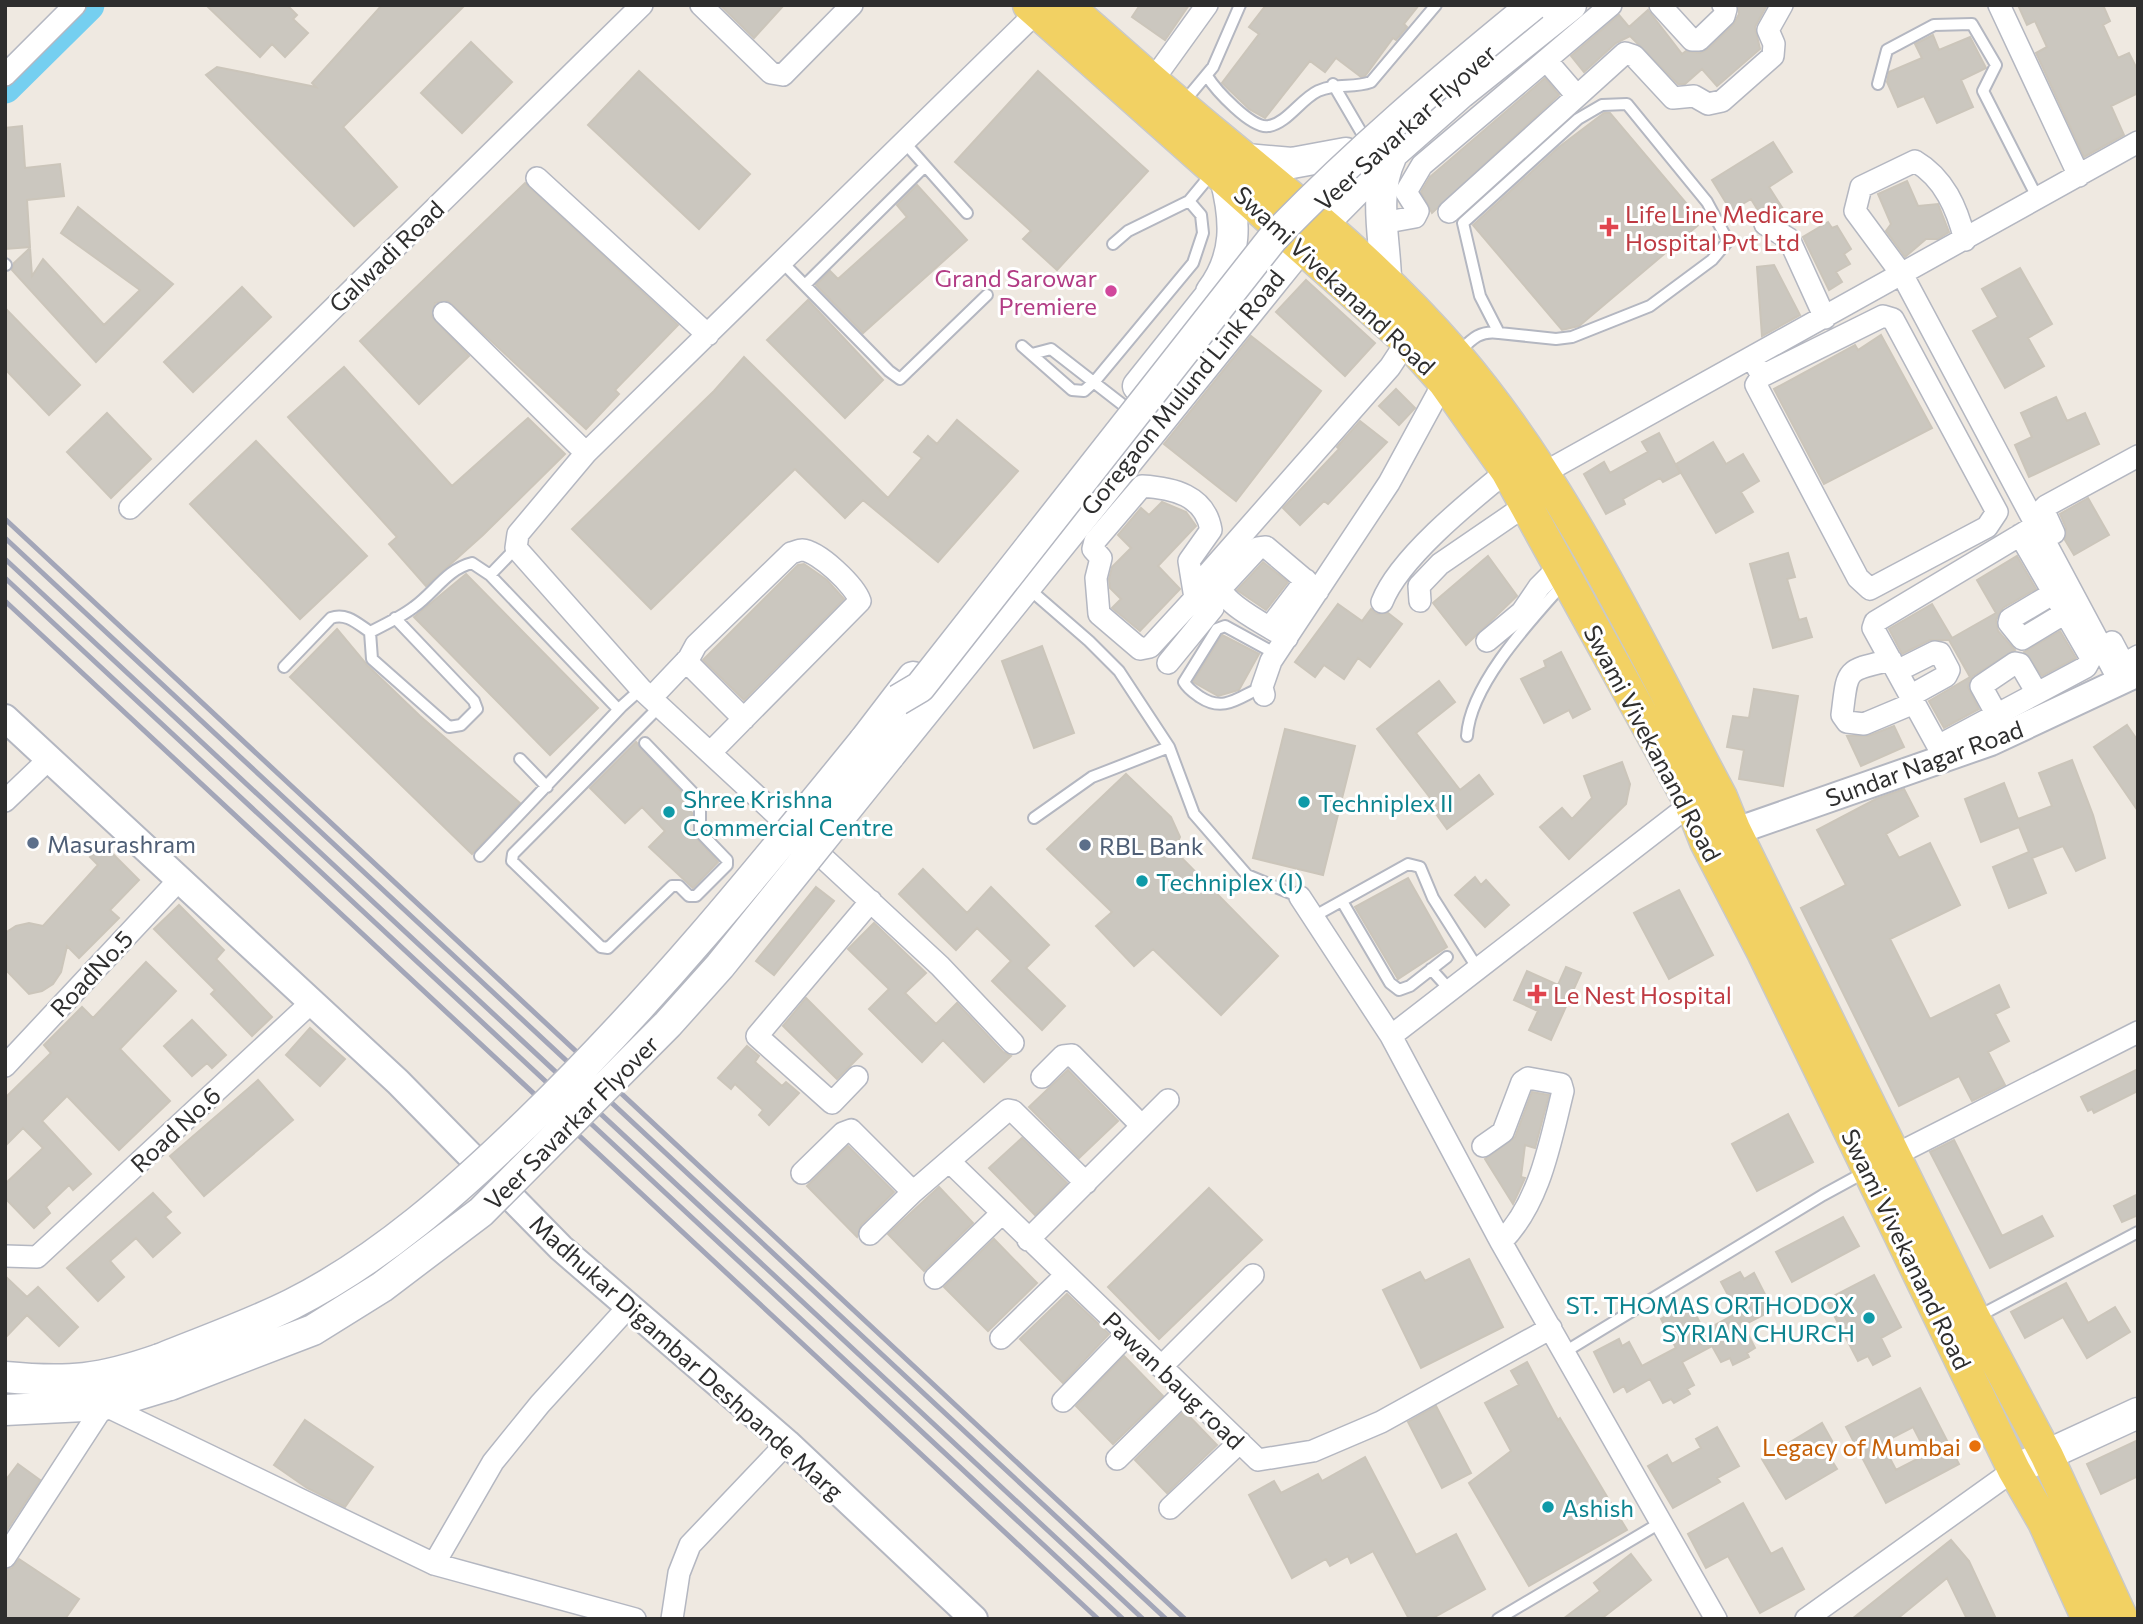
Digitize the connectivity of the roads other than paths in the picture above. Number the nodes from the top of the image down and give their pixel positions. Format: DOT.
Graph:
graph roads {
  1 [pos="75,5"];
  2 [pos="642,5"];
  3 [pos="701,5"];
  4 [pos="852,5"];
  5 [pos="1207,5"];
  6 [pos="1240,5"];
  7 [pos="1436,5"];
  8 [pos="1518,5"];
  9 [pos="1533,5"];
  10 [pos="1546,5"];
  11 [pos="1571,5"];
  12 [pos="1611,5"];
  13 [pos="1660,5"];
  14 [pos="1723,5"];
  15 [pos="1782,5"];
  16 [pos="1999,5"];
  17 [pos="1044,7"];
  18 [pos="1546,60"];
  19 [pos="5,75"];
  20 [pos="1207,76"];
  21 [pos="1153,80"];
  22 [pos="1878,84"];
  23 [pos="1333,85"];
  24 [pos="1577,96"];
  25 [pos="1181,105"];
  26 [pos="2138,142"];
  27 [pos="905,143"];
  28 [pos="1355,145"];
  29 [pos="1393,153"];
  30 [pos="925,166"];
  31 [pos="1229,169"];
  32 [pos="2079,176"];
  33 [pos="537,178"];
  34 [pos="1294,197"];
  35 [pos="2038,199"];
  36 [pos="1189,201"];
  37 [pos="1449,212"];
  38 [pos="967,213"];
  39 [pos="1271,221"];
  40 [pos="1324,221"];
  41 [pos="1382,223"];
  42 [pos="1765,224"];
  43 [pos="1965,240"];
  44 [pos="1113,244"];
  45 [pos="1301,246"];
  46 [pos="783,263"];
  47 [pos="1903,276"];
  48 [pos="1386,279"];
  49 [pos="804,285"];
  50 [pos="987,295"];
  51 [pos="1196,312"];
  52 [pos="444,313"];
  53 [pos="1825,318"];
  54 [pos="1415,330"];
  55 [pos="1499,333"];
  56 [pos="708,335"];
  57 [pos="1021,346"];
  58 [pos="1032,354"];
  59 [pos="1450,369"];
  60 [pos="1762,372"];
  61 [pos="1095,381"];
  62 [pos="1123,405"];
  63 [pos="1992,438"];
  64 [pos="586,453"];
  65 [pos="2138,456"];
  66 [pos="1956,457"];
  67 [pos="1544,471"];
  68 [pos="1131,477"];
  69 [pos="1517,488"];
  70 [pos="130,508"];
  71 [pos="2042,532"];
  72 [pos="516,548"];
  73 [pos="1562,574"];
  74 [pos="490,575"];
  75 [pos="1312,585"];
  76 [pos="1026,586"];
  77 [pos="2053,593"];
  78 [pos="1420,601"];
  79 [pos="1382,602"];
  80 [pos="2065,613"];
  81 [pos="396,618"];
  82 [pos="370,632"];
  83 [pos="1278,640"];
  84 [pos="1487,641"];
  85 [pos="2138,656"];
  86 [pos="685,662"];
  87 [pos="1168,663"];
  88 [pos="1894,665"];
  89 [pos="284,667"];
  90 [pos="2129,678"];
  91 [pos="1263,691"];
  92 [pos="2037,693"];
  93 [pos="651,698"];
  94 [pos="1912,699"];
  95 [pos="618,709"];
  96 [pos="906,710"];
  97 [pos="1997,715"];
  98 [pos="5,718"];
  99 [pos="744,719"];
  100 [pos="1467,736"];
  101 [pos="864,741"];
  102 [pos="645,743"];
  103 [pos="1169,747"];
  104 [pos="710,753"];
  105 [pos="1942,753"];
  106 [pos="889,755"];
  107 [pos="48,760"];
  108 [pos="520,760"];
  109 [pos="547,787"];
  110 [pos="5,801"];
  111 [pos="1691,804"];
  112 [pos="1034,818"];
  113 [pos="1720,836"];
  114 [pos="480,856"];
  115 [pos="178,881"];
  116 [pos="1300,897"];
  117 [pos="871,901"];
  118 [pos="1343,903"];
  119 [pos="1312,917"];
  120 [pos="1447,957"];
  121 [pos="1431,969"];
  122 [pos="1478,969"];
  123 [pos="1450,990"];
  124 [pos="313,1001"];
  125 [pos="2138,1032"];
  126 [pos="1391,1036"];
  127 [pos="1013,1043"];
  128 [pos="5,1066"];
  129 [pos="857,1077"];
  130 [pos="1042,1077"];
  131 [pos="1168,1100"];
  132 [pos="1142,1126"];
  133 [pos="1483,1146"];
  134 [pos="948,1161"];
  135 [pos="1881,1163"];
  136 [pos="802,1173"];
  137 [pos="1086,1183"];
  138 [pos="913,1192"];
  139 [pos="1001,1214"];
  140 [pos="2138,1232"];
  141 [pos="870,1234"];
  142 [pos="1028,1240"];
  143 [pos="1501,1242"];
  144 [pos="5,1256"];
  145 [pos="1253,1275"];
  146 [pos="1065,1276"];
  147 [pos="935,1278"];
  148 [pos="629,1305"];
  149 [pos="1974,1318"];
  150 [pos="1551,1328"];
  151 [pos="1127,1335"];
  152 [pos="1002,1338"];
  153 [pos="1563,1353"];
  154 [pos="1161,1367"];
  155 [pos="165,1372"];
  156 [pos="5,1377"];
  157 [pos="1186,1391"];
  158 [pos="1063,1401"];
  159 [pos="104,1405"];
  160 [pos="5,1410"];
  161 [pos="2138,1413"];
  162 [pos="1240,1442"];
  163 [pos="788,1443"];
  164 [pos="2047,1455"];
  165 [pos="1117,1459"];
  166 [pos="2014,1470"];
  167 [pos="1170,1508"];
  168 [pos="1660,1523"];
  169 [pos="5,1557"];
  170 [pos="434,1564"];
  171 [pos="635,1619"];
  172 [pos="672,1619"];
  173 [pos="974,1619"];
  174 [pos="1498,1619"];
  175 [pos="1716,1619"];
  176 [pos="1806,1619"];
  177 [pos="2088,1619"];
  178 [pos="2122,1619"];
  1 -- 19 [label="street"];
  2 -- 70 [label="street, Galwadi Road"];
  3 -- 4 [label="street"];
  5 -- 21 [label="street"];
  6 -- 20 [label="lane"];
  7 -- 23 [label="lane"];
  8 -- 28 [label="main road, Goregaon Mulund Link Road"];
  9 -- 96 [label="main road, Veer Savarkar Flyover, bridge"];
  10 -- 96 [label="main road, Veer Savarkar Flyover"];
  11 -- 29 [label="main road, Goregaon Mulund Link Road"];
  12 -- 18 [label="street"];
  13 -- 14 [label="street"];
  15 -- 24 [label="street"];
  16 -- 32 [label="street"];
  17 -- 21 [label="main road, Swami Vivekanand Road"];
  17 -- 27 [label="street"];
  17 -- 31 [label="main road, Swami Vivekanand Road"];
  18 -- 24 [label="street"];
  18 -- 41 [label="street"];
  20 -- 23 [label="lane"];
  20 -- 25 [label="lane"];
  21 -- 25 [label="main road, Swami Vivekanand Road"];
  22 -- 35 [label="lane"];
  23 -- 28 [label="lane"];
  24 -- 37 [label="street"];
  25 -- 31 [label="main road, Swami Vivekanand Road"];
  26 -- 32 [label="street"];
  27 -- 30 [label="lane"];
  27 -- 46 [label="street"];
  28 -- 31 [label="main road"];
  28 -- 34 [label="main road, Goregaon Mulund Link Road"];
  29 -- 40 [label="main road, Goregaon Mulund Link Road"];
  29 -- 41 [label="main road"];
  30 -- 38 [label="lane"];
  30 -- 49 [label="lane"];
  31 -- 34 [label="main road, Swami Vivekanand Road"];
  31 -- 36 [label="lane"];
  31 -- 39 [label="main road, Swami Vivekanand Road"];
  31 -- 51 [label="main road"];
  32 -- 35 [label="street"];
  33 -- 56 [label="street"];
  34 -- 39 [label="main road, Goregaon Mulund Link Road"];
  34 -- 40 [label="main road, Swami Vivekanand Road"];
  35 -- 43 [label="street"];
  36 -- 44 [label="lane"];
  36 -- 61 [label="lane"];
  39 -- 45 [label="main road, Swami Vivekanand Road"];
  39 -- 51 [label="main road, Goregaon Mulund Link Road"];
  40 -- 45 [label="main road, Goregaon Mulund Link Road"];
  40 -- 48 [label="main road, Swami Vivekanand Road"];
  41 -- 48 [label="main road"];
  42 -- 53 [label="street"];
  43 -- 47 [label="street"];
  43 -- 47 [label="street"];
  45 -- 54 [label="main road, Swami Vivekanand Road"];
  45 -- 68 [label="main road, Goregaon Mulund Link Road"];
  46 -- 49 [label="lane"];
  46 -- 56 [label="street"];
  47 -- 53 [label="street"];
  47 -- 63 [label="street"];
  48 -- 54 [label="main road, Swami Vivekanand Road"];
  49 -- 50 [label="lane"];
  51 -- 62 [label="main road, Goregaon Mulund Link Road"];
  52 -- 64 [label="street"];
  53 -- 60 [label="street"];
  54 -- 59 [label="main road, Swami Vivekanand Road"];
  54 -- 87 [label="street"];
  55 -- 55 [label="lane"];
  55 -- 59 [label="lane"];
  56 -- 64 [label="street"];
  57 -- 58 [label="lane"];
  58 -- 61 [label="lane"];
  58 -- 61 [label="lane"];
  59 -- 67 [label="main road, Swami Vivekanand Road"];
  59 -- 69 [label="main road, Swami Vivekanand Road"];
  59 -- 75 [label="street"];
  60 -- 66 [label="street"];
  60 -- 66 [label="street"];
  60 -- 67 [label="street"];
  61 -- 62 [label="lane"];
  62 -- 96 [label="main road, Goregaon Mulund Link Road"];
  63 -- 66 [label="street"];
  63 -- 71 [label="street"];
  64 -- 72 [label="street"];
  65 -- 71 [label="street"];
  67 -- 69 [label="street"];
  67 -- 113 [label="main road, Swami Vivekanand Road"];
  68 -- 68 [label="street"];
  68 -- 76 [label="main road, Goregaon Mulund Link Road"];
  69 -- 73 [label="main road, Swami Vivekanand Road"];
  69 -- 78 [label="street"];
  69 -- 79 [label="street"];
  71 -- 77 [label="street"];
  71 -- 85 [label="street"];
  71 -- 88 [label="street"];
  71 -- 90 [label="street"];
  72 -- 74 [label="lane"];
  72 -- 93 [label="street"];
  73 -- 84 [label="street"];
  73 -- 100 [label="lane"];
  73 -- 111 [label="main road, Swami Vivekanand Road"];
  74 -- 81 [label="lane"];
  74 -- 95 [label="lane"];
  75 -- 83 [label="street"];
  75 -- 83 [label="street"];
  76 -- 96 [label="main road, Goregaon Mulund Link Road"];
  76 -- 103 [label="lane"];
  77 -- 80 [label="street"];
  77 -- 80 [label="street"];
  80 -- 92 [label="street"];
  81 -- 82 [label="lane"];
  81 -- 82 [label="lane"];
  82 -- 89 [label="lane"];
  83 -- 91 [label="street"];
  83 -- 91 [label="lane"];
  86 -- 93 [label="street"];
  86 -- 99 [label="street"];
  86 -- 99 [label="street"];
  88 -- 94 [label="street"];
  88 -- 94 [label="street"];
  88 -- 94 [label="street"];
  90 -- 105 [label="street, Sundar Nagar Road"];
  92 -- 97 [label="street"];
  92 -- 97 [label="street"];
  93 -- 95 [label="lane"];
  93 -- 102 [label="lane"];
  93 -- 104 [label="street"];
  94 -- 105 [label="street"];
  95 -- 109 [label="lane"];
  96 -- 101 [label="main road, Goregaon Mulund Link Road"];
  96 -- 106 [label="main road, Goregaon Mulund Link Road"];
  97 -- 105 [label="street"];
  98 -- 107 [label="street, Madhukar Digambar Deshpande Marg"];
  99 -- 104 [label="street"];
  101 -- 155 [label="main road, Veer Savarkar Flyover, bridge"];
  103 -- 112 [label="lane"];
  103 -- 116 [label="lane"];
  104 -- 117 [label="street"];
  105 -- 113 [label="street, Sundar Nagar Road"];
  106 -- 155 [label="main road, Veer Savarkar Flyover, bridge"];
  107 -- 110 [label="street"];
  107 -- 115 [label="street, Madhukar Digambar Deshpande Marg"];
  108 -- 109 [label="lane"];
  109 -- 114 [label="lane"];
  111 -- 113 [label="main road, Swami Vivekanand Road"];
  111 -- 122 [label="street"];
  113 -- 135 [label="main road, Swami Vivekanand Road"];
  115 -- 124 [label="street, Madhukar Digambar Deshpande Marg"];
  115 -- 128 [label="street, RoadNo.5"];
  116 -- 119 [label="street"];
  117 -- 127 [label="street"];
  117 -- 129 [label="street"];
  118 -- 119 [label="lane"];
  118 -- 121 [label="lane"];
  118 -- 122 [label="lane"];
  119 -- 126 [label="street"];
  120 -- 121 [label="lane"];
  121 -- 123 [label="lane"];
  122 -- 123 [label="street"];
  123 -- 126 [label="street"];
  124 -- 144 [label="street, Road No.6"];
  124 -- 148 [label="street, Madhukar Digambar Deshpande Marg"];
  125 -- 135 [label="street"];
  126 -- 143 [label="street"];
  130 -- 132 [label="street"];
  131 -- 132 [label="street"];
  132 -- 137 [label="street"];
  133 -- 143 [label="street"];
  134 -- 137 [label="street"];
  134 -- 138 [label="street"];
  134 -- 139 [label="street, Pawan baug road"];
  135 -- 149 [label="main road, Swami Vivekanand Road"];
  135 -- 153 [label="lane"];
  135 -- 166 [label="main road, Swami Vivekanand Road"];
  136 -- 138 [label="street"];
  137 -- 142 [label="street"];
  138 -- 141 [label="street"];
  139 -- 142 [label="street, Pawan baug road"];
  139 -- 147 [label="street"];
  140 -- 149 [label="lane"];
  142 -- 146 [label="street, Pawan baug road"];
  143 -- 150 [label="street"];
  145 -- 154 [label="street"];
  146 -- 151 [label="street, Pawan baug road"];
  146 -- 152 [label="street"];
  148 -- 163 [label="street, Madhukar Digambar Deshpande Marg"];
  148 -- 170 [label="street"];
  149 -- 164 [label="main road, Swami Vivekanand Road"];
  150 -- 153 [label="street"];
  150 -- 162 [label="street, Pawan baug road"];
  151 -- 154 [label="street, Pawan baug road"];
  151 -- 158 [label="street"];
  153 -- 168 [label="street"];
  154 -- 157 [label="street, Pawan baug road"];
  155 -- 156 [label="main road"];
  155 -- 159 [label="main road"];
  157 -- 162 [label="street, Pawan baug road"];
  157 -- 165 [label="street"];
  159 -- 160 [label="main road"];
  159 -- 169 [label="street"];
  159 -- 170 [label="street"];
  161 -- 164 [label="main road"];
  162 -- 167 [label="street"];
  163 -- 172 [label="street"];
  163 -- 173 [label="street, Madhukar Digambar Deshpande Marg"];
  164 -- 166 [label="main road"];
  164 -- 178 [label="main road, Swami Vivekanand Road"];
  166 -- 176 [label="street"];
  166 -- 177 [label="main road, Swami Vivekanand Road"];
  168 -- 174 [label="lane"];
  168 -- 175 [label="street"];
  170 -- 171 [label="street"];
}
